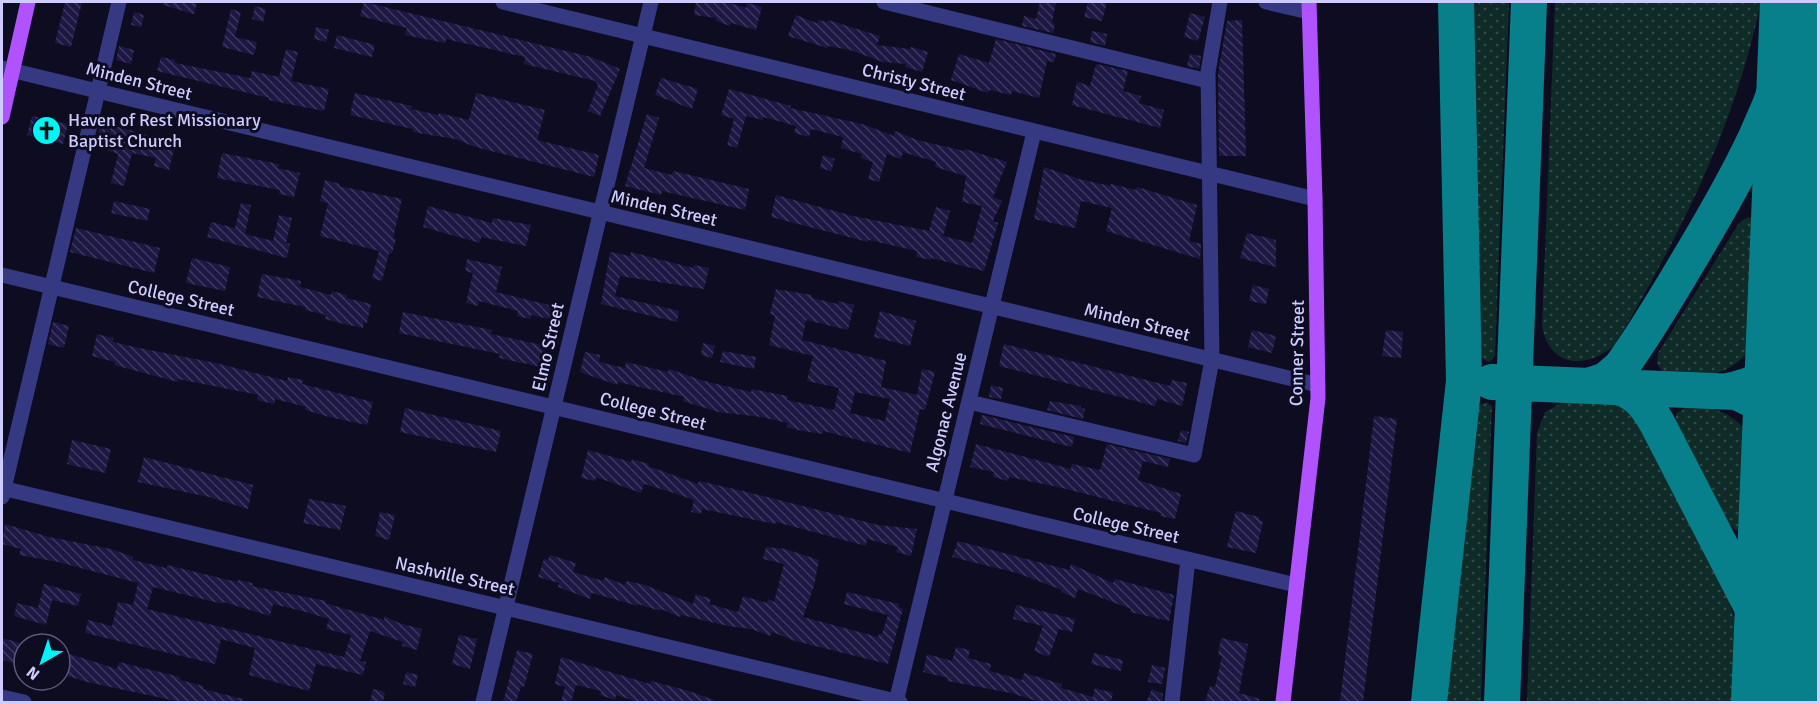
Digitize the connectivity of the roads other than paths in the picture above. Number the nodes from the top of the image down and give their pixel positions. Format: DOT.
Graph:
graph roads {
  1 [pos="28,2"];
  2 [pos="119,2"];
  3 [pos="503,2"];
  4 [pos="651,2"];
  5 [pos="884,2"];
  6 [pos="1220,2"];
  7 [pos="1267,2"];
  8 [pos="1309,7"];
  9 [pos="643,35"];
  10 [pos="7,69"];
  11 [pos="1208,81"];
  12 [pos="98,92"];
  13 [pos="2,117"];
  14 [pos="1034,132"];
  15 [pos="1209,173"];
  16 [pos="1315,199"];
  17 [pos="600,213"];
  18 [pos="2,275"];
  19 [pos="51,287"];
  20 [pos="992,306"];
  21 [pos="1212,360"];
  22 [pos="1318,386"];
  23 [pos="969,402"];
  24 [pos="554,407"];
  25 [pos="2,491"];
  26 [pos="944,502"];
  27 [pos="1188,560"];
  28 [pos="1296,585"];
  29 [pos="505,608"];
  30 [pos="2,697"];
  31 [pos="24,702"];
  32 [pos="483,702"];
  33 [pos="897,702"];
  34 [pos="1172,702"];
  35 [pos="1282,702"];
  1 -- 10 [label="main road"];
  2 -- 12 [label="street"];
  3 -- 9 [label="street, Christy Street"];
  4 -- 9 [label="street, Elmo Street"];
  5 -- 11 [label="street"];
  6 -- 11 [label="street"];
  7 -- 8 [label="street"];
  8 -- 16 [label="main road, Conner Street"];
  9 -- 14 [label="street, Christy Street"];
  9 -- 17 [label="street, Elmo Street"];
  10 -- 12 [label="street, Minden Street"];
  10 -- 13 [label="main road"];
  11 -- 15 [label="street"];
  12 -- 17 [label="street, Minden Street"];
  12 -- 19 [label="street"];
  14 -- 15 [label="street, Christy Street"];
  14 -- 20 [label="street, Algonac Avenue"];
  15 -- 16 [label="street, Christy Street"];
  15 -- 21 [label="street"];
  16 -- 22 [label="main road, Conner Street"];
  17 -- 20 [label="street, Minden Street"];
  17 -- 24 [label="street, Elmo Street"];
  18 -- 19 [label="street, College Street"];
  19 -- 24 [label="street, College Street"];
  19 -- 25 [label="street"];
  20 -- 21 [label="street, Minden Street"];
  20 -- 23 [label="street, Algonac Avenue"];
  21 -- 22 [label="street, Minden Street"];
  21 -- 23 [label="street"];
  22 -- 28 [label="main road, Conner Street"];
  23 -- 26 [label="street, Algonac Avenue"];
  24 -- 26 [label="street, College Street"];
  24 -- 29 [label="street, Elmo Street"];
  25 -- 29 [label="street, Nashville Street"];
  26 -- 27 [label="street, College Street"];
  26 -- 33 [label="street, Algonac Avenue"];
  27 -- 28 [label="street, College Street"];
  27 -- 34 [label="street"];
  28 -- 35 [label="main road, Conner Street"];
  29 -- 32 [label="street, Elmo Street"];
  29 -- 33 [label="street, Nashville Street"];
  30 -- 31 [label="street"];
}
